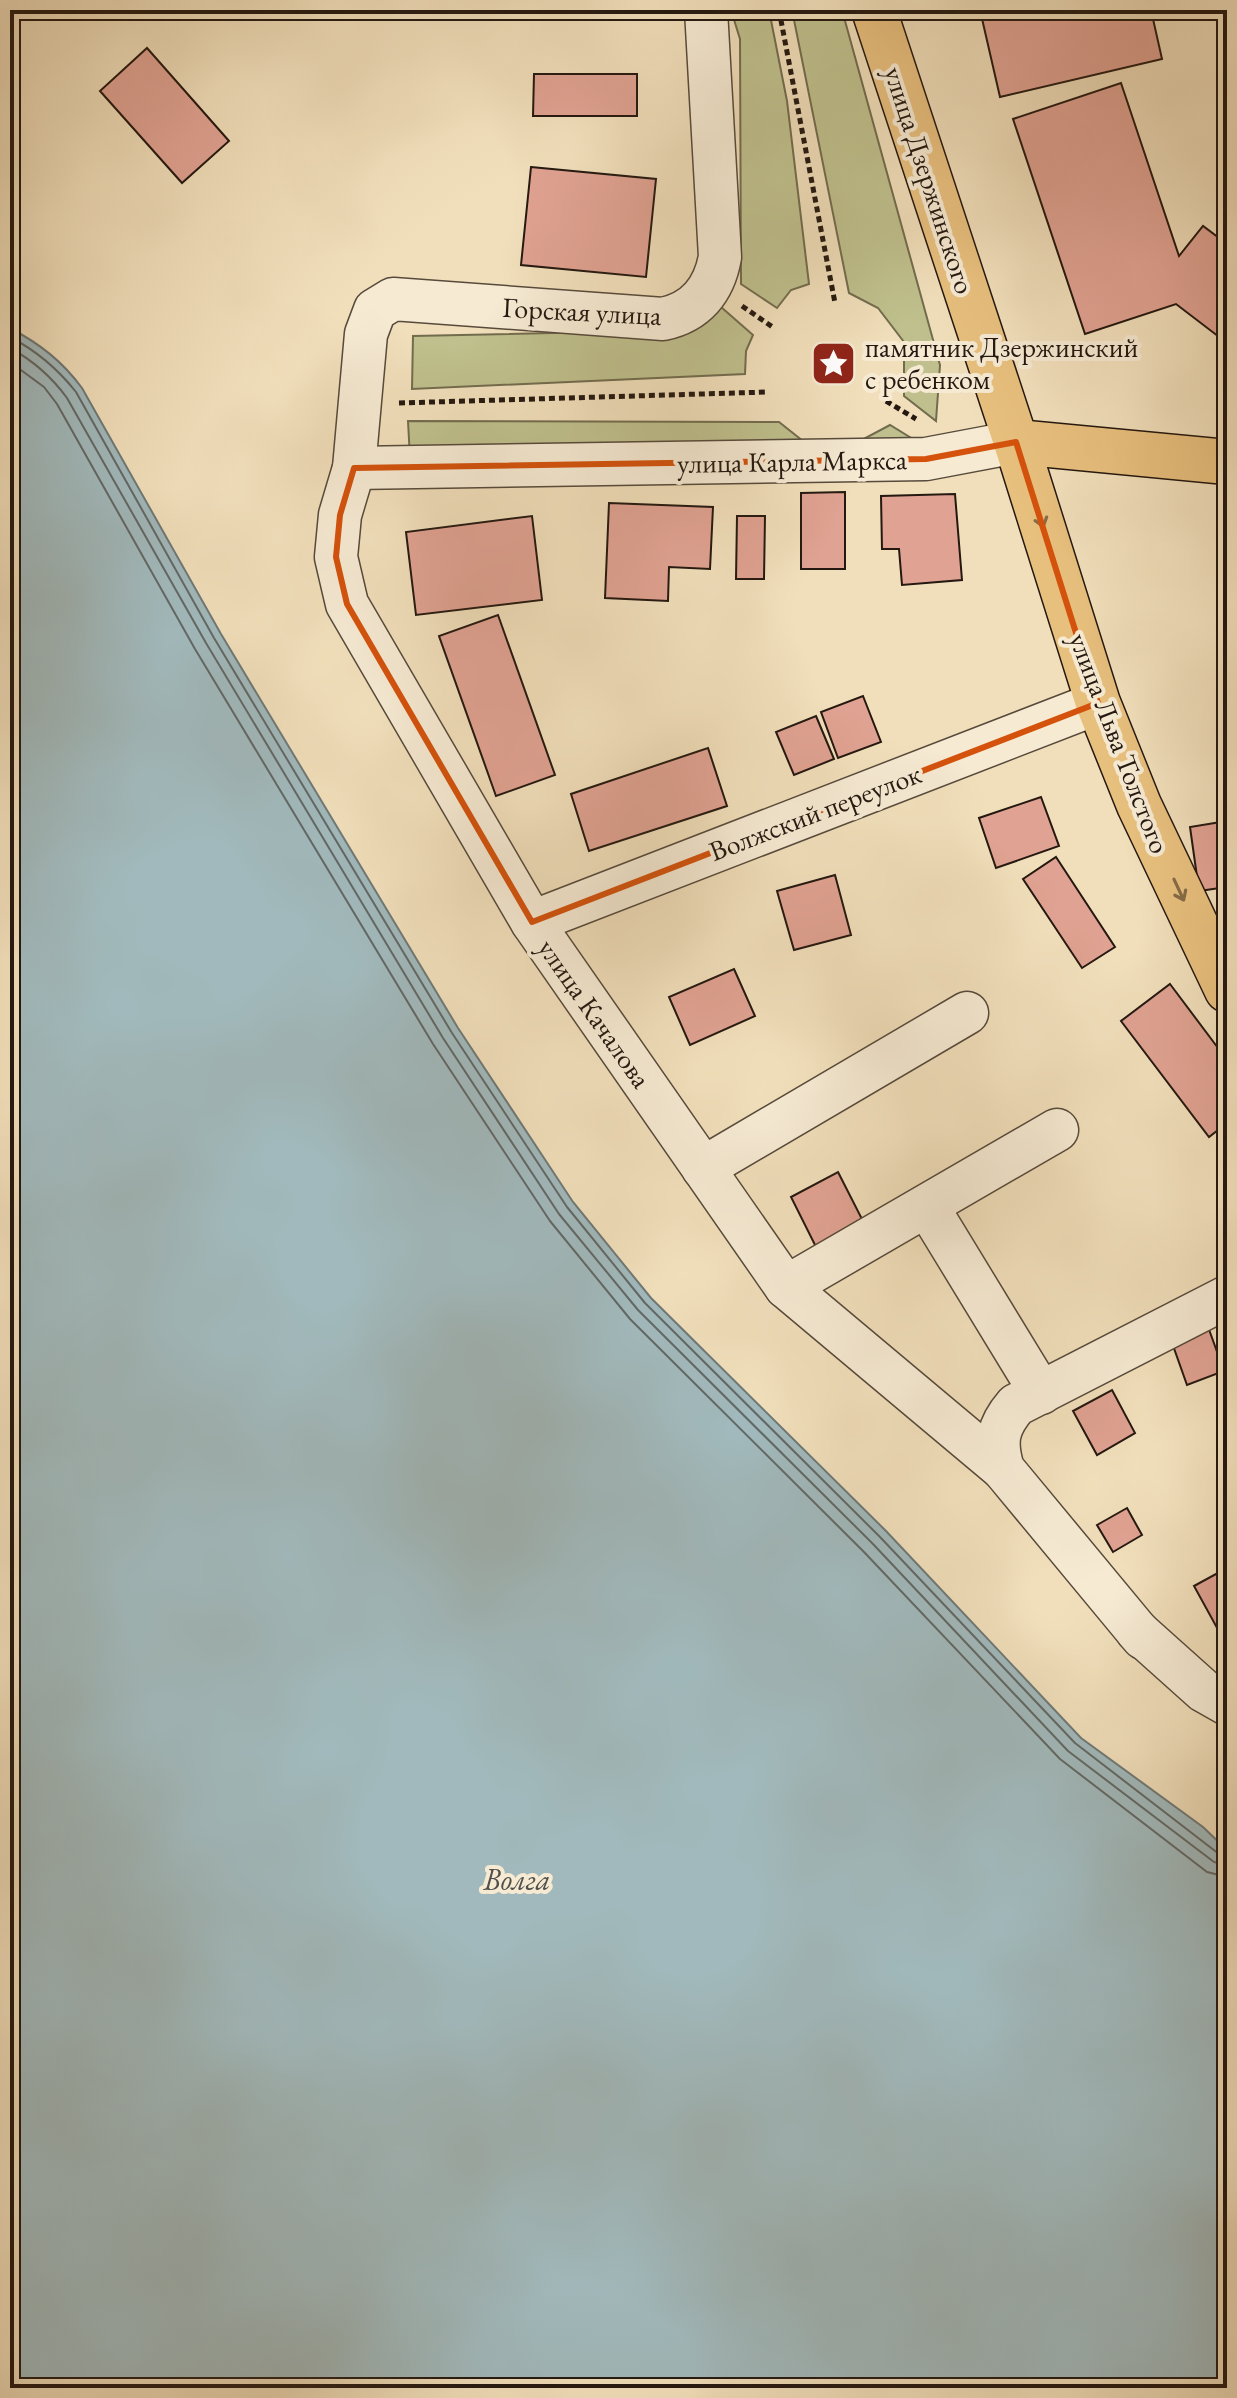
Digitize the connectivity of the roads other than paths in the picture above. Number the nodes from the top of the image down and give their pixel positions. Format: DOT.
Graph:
graph roads {
  1 [pos="706,10"];
  2 [pos="874,10"];
  3 [pos="1016,442"];
  4 [pos="1227,462"];
  5 [pos="354,468"];
  6 [pos="1098,703"];
  7 [pos="532,922"];
  8 [pos="1227,990"];
  9 [pos="967,1013"];
  10 [pos="1057,1130"];
  11 [pos="703,1168"];
  12 [pos="927,1206"];
  13 [pos="786,1287"];
  14 [pos="1227,1297"];
  15 [pos="1041,1393"];
  16 [pos="1003,1469"];
  17 [pos="1227,1704"];
  1 -- 5 [label="street, Горская улица"];
  2 -- 3 [label="main road, улица Дзержинского"];
  3 -- 4 [label="main road, улица Карла Маркса"];
  3 -- 5 [label="street, улица Карла Маркса"];
  3 -- 6 [label="main road, улица Льва Толстого, one-way"];
  5 -- 7 [label="street, улица Качалова"];
  6 -- 7 [label="street, Волжский переулок"];
  6 -- 8 [label="main road, улица Льва Толстого, one-way"];
  7 -- 11 [label="street, улица Качалова"];
  9 -- 11 [label="street"];
  10 -- 12 [label="street"];
  11 -- 13 [label="street, улица Качалова"];
  12 -- 13 [label="street"];
  12 -- 15 [label="street"];
  13 -- 16 [label="street, улица Качалова"];
  14 -- 15 [label="street"];
  15 -- 16 [label="street"];
  16 -- 17 [label="street, улица Качалова"];
}
